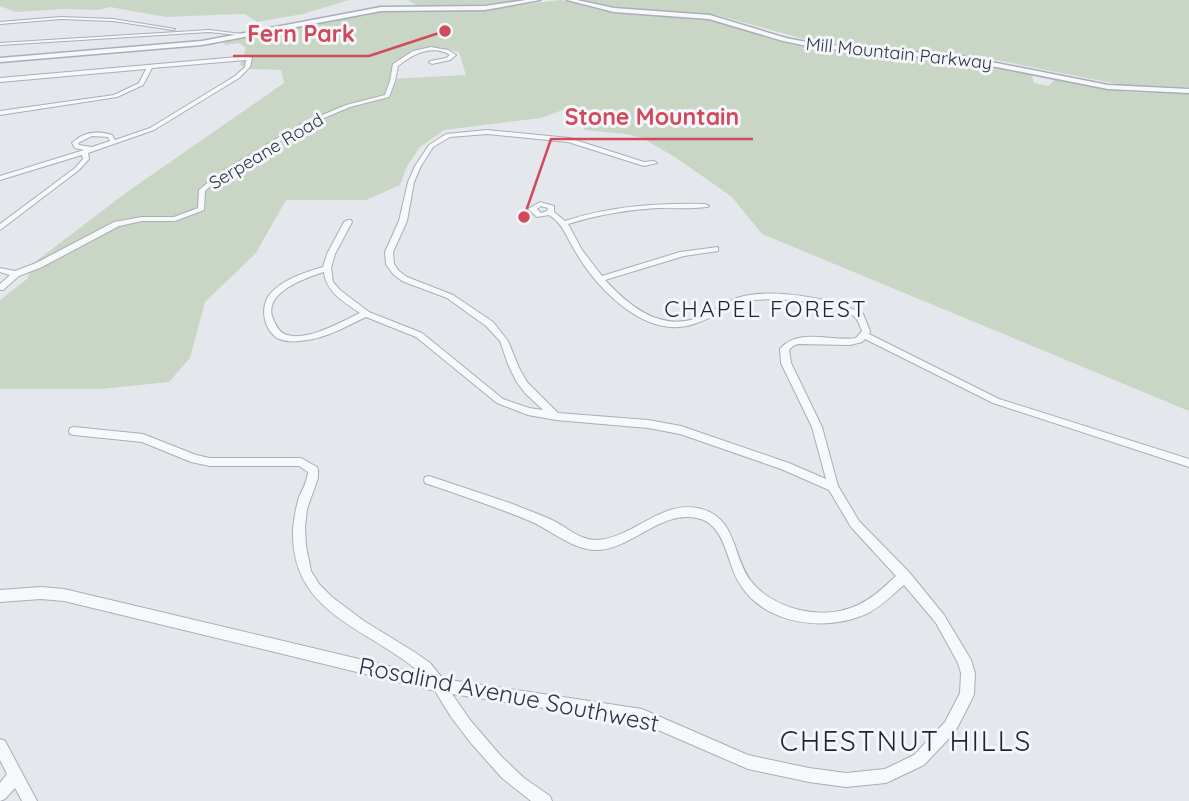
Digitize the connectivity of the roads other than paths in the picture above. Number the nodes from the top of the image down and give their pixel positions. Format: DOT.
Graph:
graph roads {
  1 [pos="537,0"];
  2 [pos="570,0"];
  3 [pos="0,23"];
  4 [pos="194,33"];
  5 [pos="248,35"];
  6 [pos="0,44"];
  7 [pos="0,60"];
  8 [pos="432,62"];
  9 [pos="150,66"];
  10 [pos="0,80"];
  11 [pos="1189,92"];
  12 [pos="0,113"];
  13 [pos="114,144"];
  14 [pos="95,150"];
  15 [pos="85,153"];
  16 [pos="654,163"];
  17 [pos="0,178"];
  18 [pos="705,206"];
  19 [pos="550,213"];
  20 [pos="348,222"];
  21 [pos="565,223"];
  22 [pos="0,228"];
  23 [pos="715,249"];
  24 [pos="327,268"];
  25 [pos="0,270"];
  26 [pos="16,274"];
  27 [pos="602,279"];
  28 [pos="0,288"];
  29 [pos="366,314"];
  30 [pos="864,335"];
  31 [pos="556,416"];
  32 [pos="74,431"];
  33 [pos="1189,463"];
  34 [pos="429,480"];
  35 [pos="833,487"];
  36 [pos="905,576"];
  37 [pos="0,596"];
  38 [pos="439,685"];
  39 [pos="0,746"];
  40 [pos="16,775"];
  41 [pos="0,794"];
  42 [pos="30,801"];
  43 [pos="545,801"];
  1 -- 5 [label="street"];
  2 -- 11 [label="street, Mill Mountain Parkway"];
  3 -- 4 [label="street"];
  4 -- 5 [label="street"];
  4 -- 6 [label="street"];
  5 -- 7 [label="street"];
  8 -- 26 [label="street, Serpeane Road"];
  9 -- 10 [label="street"];
  9 -- 12 [label="street"];
  9 -- 13 [label="street"];
  13 -- 14 [label="street"];
  13 -- 14 [label="street"];
  14 -- 15 [label="street"];
  15 -- 17 [label="street"];
  15 -- 22 [label="street"];
  16 -- 31 [label="street"];
  18 -- 21 [label="street"];
  19 -- 21 [label="street"];
  20 -- 24 [label="street"];
  21 -- 27 [label="street"];
  23 -- 27 [label="street"];
  24 -- 29 [label="street"];
  24 -- 29 [label="street"];
  25 -- 26 [label="street"];
  26 -- 28 [label="street"];
  27 -- 30 [label="street"];
  29 -- 31 [label="street"];
  30 -- 33 [label="street"];
  30 -- 35 [label="street, Rosalind Avenue Southwest"];
  31 -- 35 [label="street"];
  32 -- 38 [label="street"];
  34 -- 36 [label="street"];
  35 -- 36 [label="street, Rosalind Avenue Southwest"];
  36 -- 38 [label="street, Rosalind Avenue Southwest"];
  37 -- 38 [label="street, Rosalind Avenue Southwest"];
  38 -- 43 [label="street"];
  39 -- 40 [label="street"];
  40 -- 41 [label="street"];
  40 -- 42 [label="street"];
}
